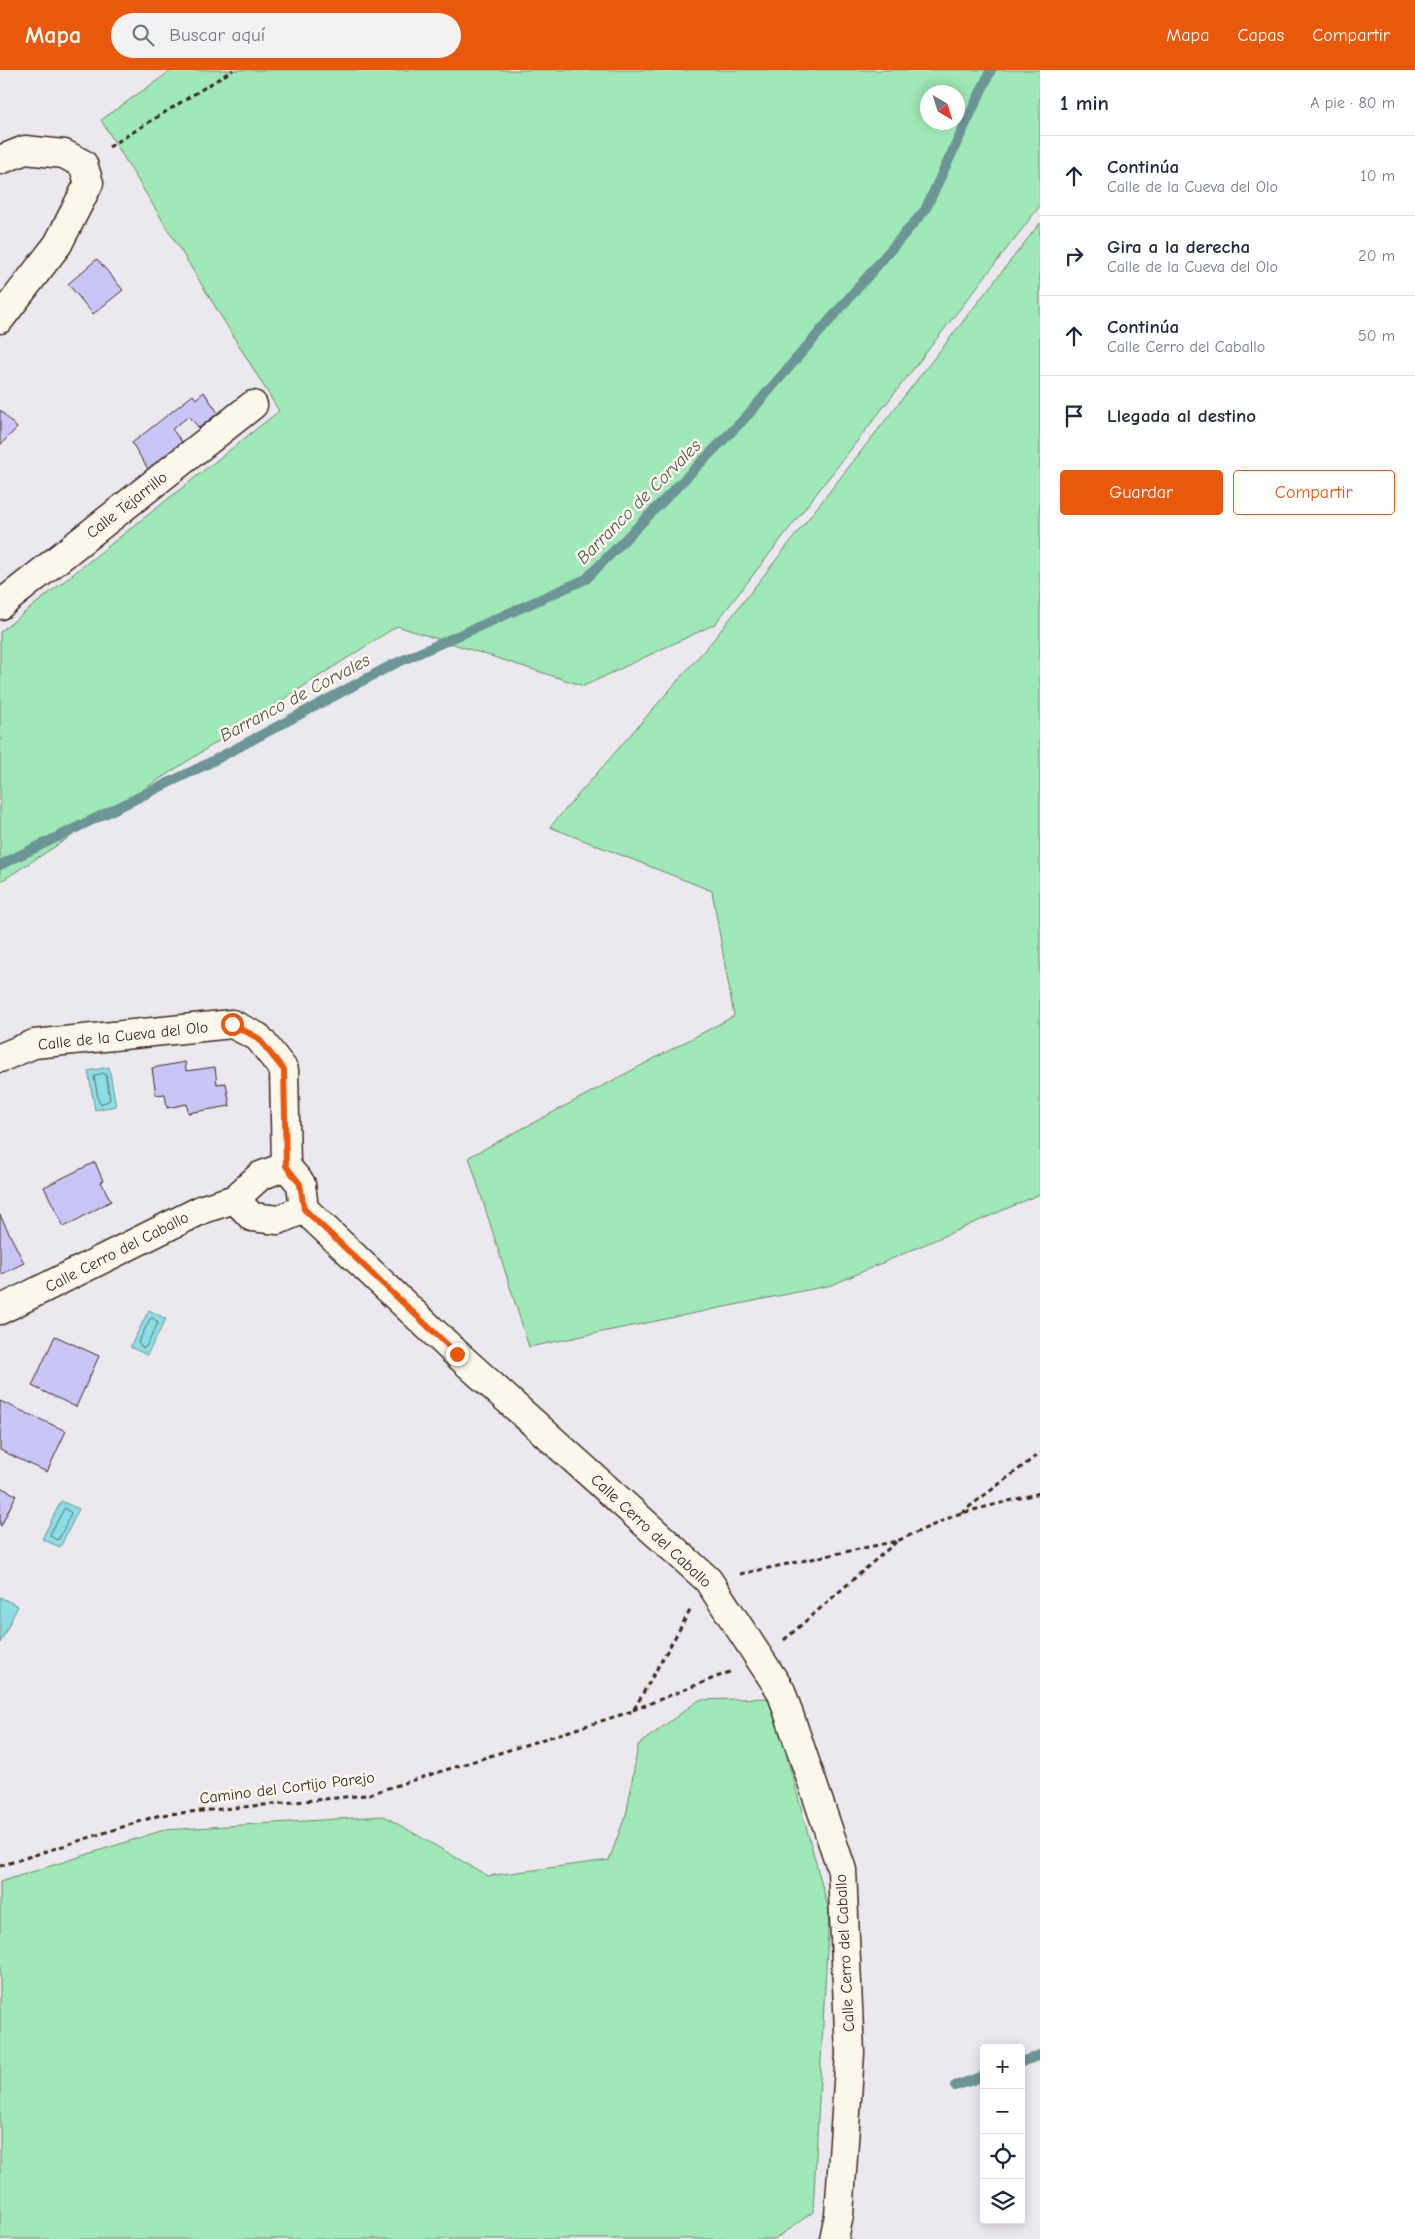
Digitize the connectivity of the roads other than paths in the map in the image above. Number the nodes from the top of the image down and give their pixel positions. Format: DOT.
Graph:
graph roads {
  1 [pos="0,160"];
  2 [pos="0,319"];
  3 [pos="253,406"];
  4 [pos="0,605"];
  5 [pos="0,1058"];
  6 [pos="286,1166"];
  7 [pos="235,1199"];
  8 [pos="304,1209"];
  9 [pos="0,1310"];
  10 [pos="841,2231"];
  1 -- 2 [label="street"];
  3 -- 4 [label="street, Calle Tejarrillo"];
  5 -- 6 [label="street, Calle de la Cueva del Olo"];
  6 -- 7 [label="street, Calle Cerro del Caballo"];
  6 -- 8 [label="street"];
  7 -- 8 [label="street"];
  7 -- 9 [label="street, Calle Cerro del Caballo"];
  8 -- 10 [label="street, Calle Cerro del Caballo"];
}
